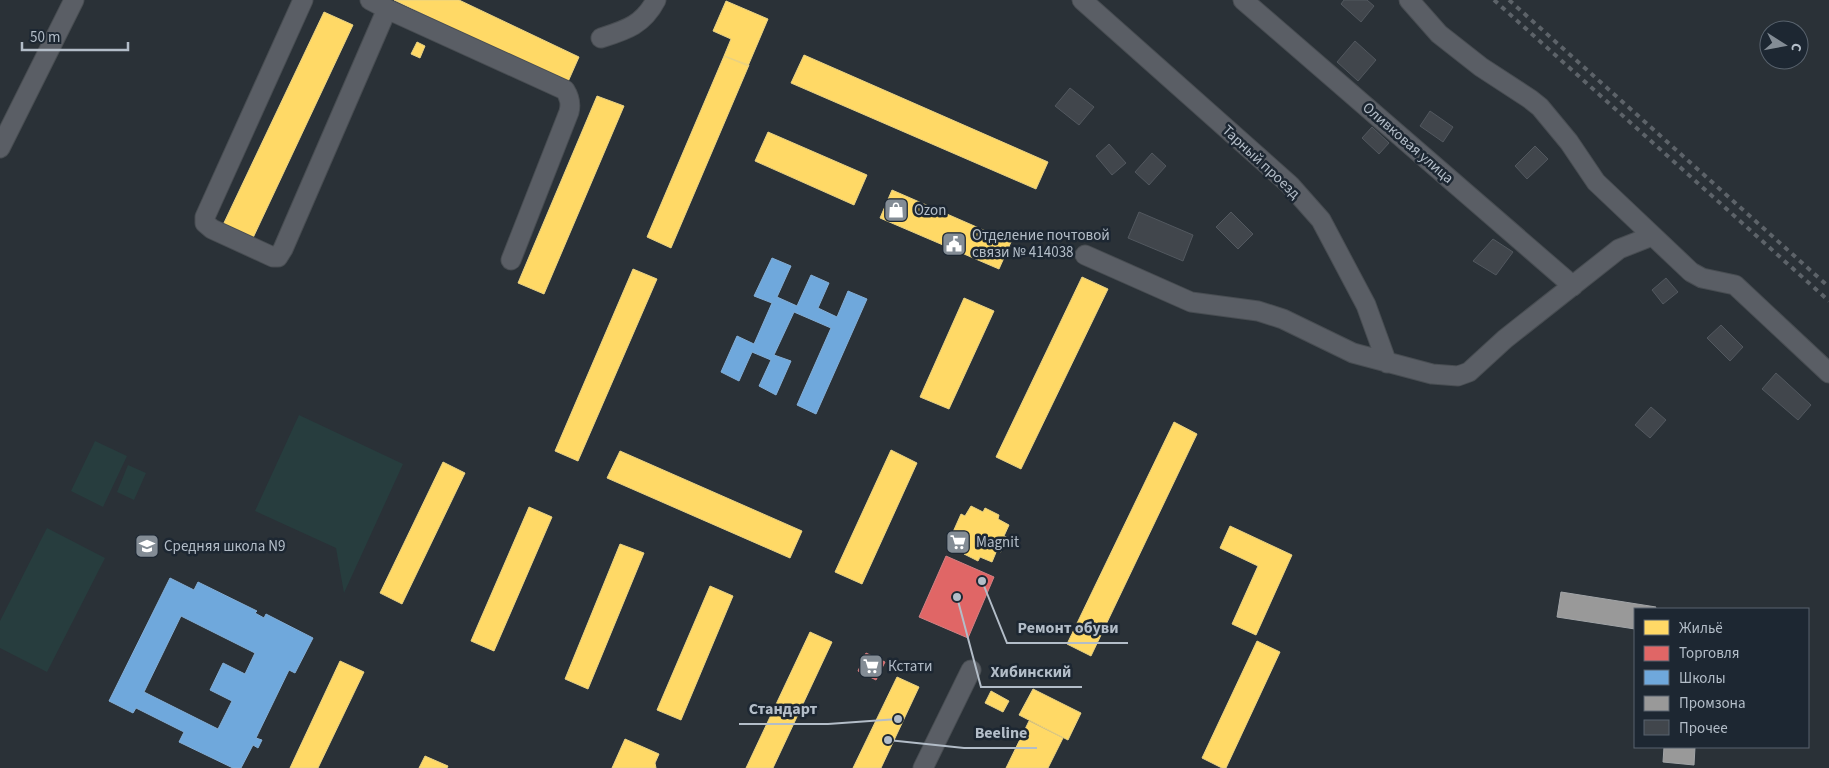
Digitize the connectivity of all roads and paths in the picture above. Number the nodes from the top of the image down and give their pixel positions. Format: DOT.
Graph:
graph roads {
  1 [pos="74,0"];
  2 [pos="303,0"];
  3 [pos="370,0"];
  4 [pos="656,0"];
  5 [pos="1082,0"];
  6 [pos="1243,0"];
  7 [pos="1409,0"];
  8 [pos="387,9"];
  9 [pos="601,38"];
  10 [pos="0,148"];
  11 [pos="1652,236"];
  12 [pos="1085,254"];
  13 [pos="511,260"];
  14 [pos="1573,286"];
  15 [pos="1387,363"];
  16 [pos="1829,373"];
  17 [pos="971,670"];
  18 [pos="923,768"];
  1 -- 10 [label="street"];
  2 -- 8 [label="street"];
  3 -- 8 [label="street"];
  4 -- 9 [label="street"];
  5 -- 15 [label="street, Тарный проезд"];
  6 -- 14 [label="street, Оливковая улица"];
  7 -- 11 [label="street"];
  8 -- 13 [label="street"];
  11 -- 14 [label="street"];
  11 -- 16 [label="street"];
  12 -- 15 [label="street"];
  14 -- 15 [label="street"];
  17 -- 18 [label="street"];
}
